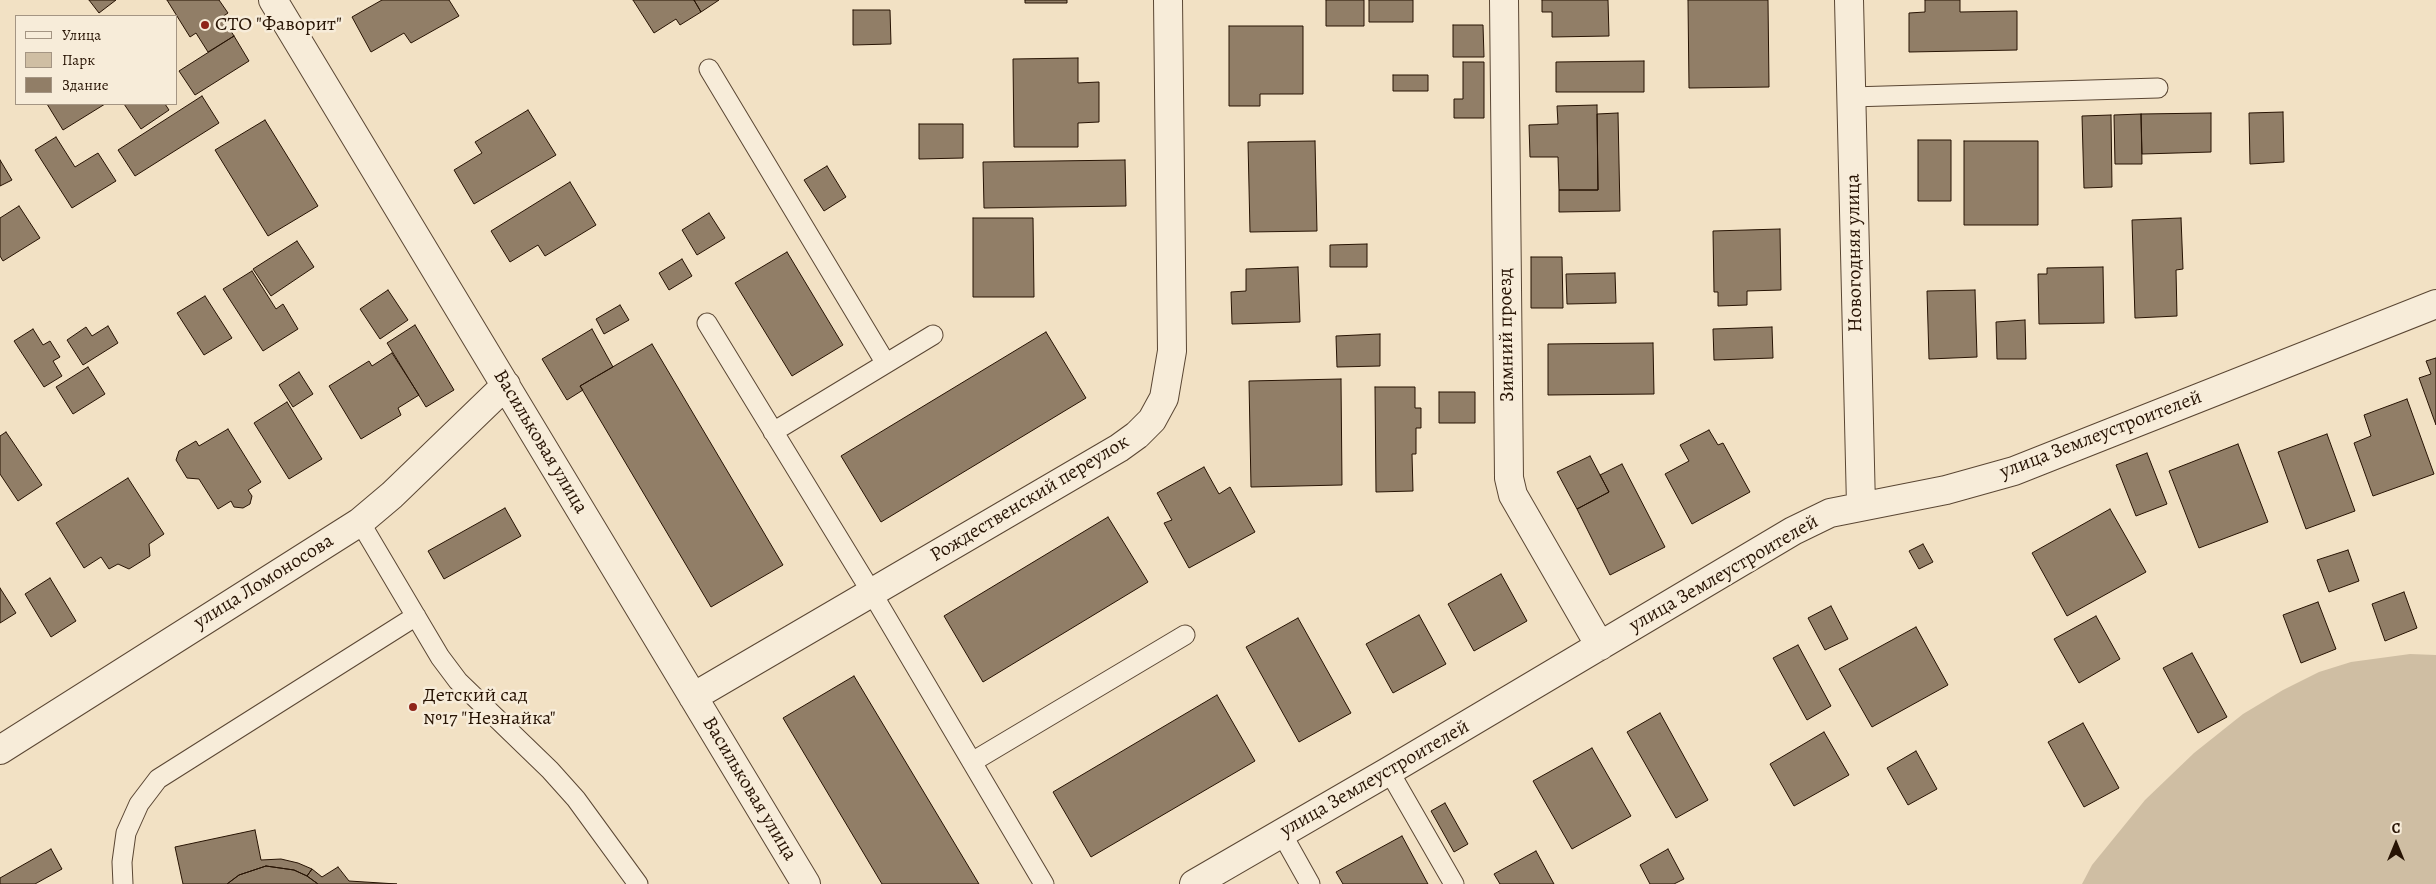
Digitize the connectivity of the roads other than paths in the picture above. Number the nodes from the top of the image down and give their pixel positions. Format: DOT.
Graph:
graph roads {
  1 [pos="273,0"];
  2 [pos="1168,0"];
  3 [pos="1504,0"];
  4 [pos="1849,0"];
  5 [pos="709,69"];
  6 [pos="2158,88"];
  7 [pos="1851,98"];
  8 [pos="2436,304"];
  9 [pos="707,323"];
  10 [pos="933,335"];
  11 [pos="885,362"];
  12 [pos="506,385"];
  13 [pos="773,432"];
  14 [pos="1861,506"];
  15 [pos="360,522"];
  16 [pos="872,593"];
  17 [pos="416,616"];
  18 [pos="1185,635"];
  19 [pos="1600,646"];
  20 [pos="693,697"];
  21 [pos="0,750"];
  22 [pos="972,762"];
  23 [pos="1389,771"];
  24 [pos="1282,834"];
  25 [pos="123,884"];
  26 [pos="638,884"];
  27 [pos="806,884"];
  28 [pos="1044,884"];
  29 [pos="1194,884"];
  30 [pos="1310,884"];
  31 [pos="1454,884"];
  1 -- 12 [label="street, Васильковая улица"];
  2 -- 16 [label="street, Рождественский переулок"];
  3 -- 19 [label="street, Зимний проезд"];
  4 -- 7 [label="street, Новогодняя улица"];
  5 -- 11 [label="lane"];
  6 -- 7 [label="lane"];
  7 -- 14 [label="street, Новогодняя улица"];
  8 -- 14 [label="street, улица Землеустроителей"];
  9 -- 13 [label="lane"];
  10 -- 11 [label="lane"];
  11 -- 13 [label="lane"];
  12 -- 15 [label="street, улица Ломоносова"];
  12 -- 20 [label="street, Васильковая улица"];
  13 -- 16 [label="lane"];
  14 -- 19 [label="street, улица Землеустроителей"];
  15 -- 17 [label="lane"];
  15 -- 21 [label="street, улица Ломоносова"];
  16 -- 20 [label="street, Рождественский переулок"];
  16 -- 22 [label="lane"];
  17 -- 25 [label="lane"];
  17 -- 26 [label="lane"];
  18 -- 22 [label="lane"];
  19 -- 23 [label="street, улица Землеустроителей"];
  20 -- 27 [label="street, Васильковая улица"];
  22 -- 28 [label="lane"];
  23 -- 24 [label="street, улица Землеустроителей"];
  23 -- 31 [label="lane"];
  24 -- 29 [label="street, улица Землеустроителей"];
  24 -- 30 [label="lane"];
}
